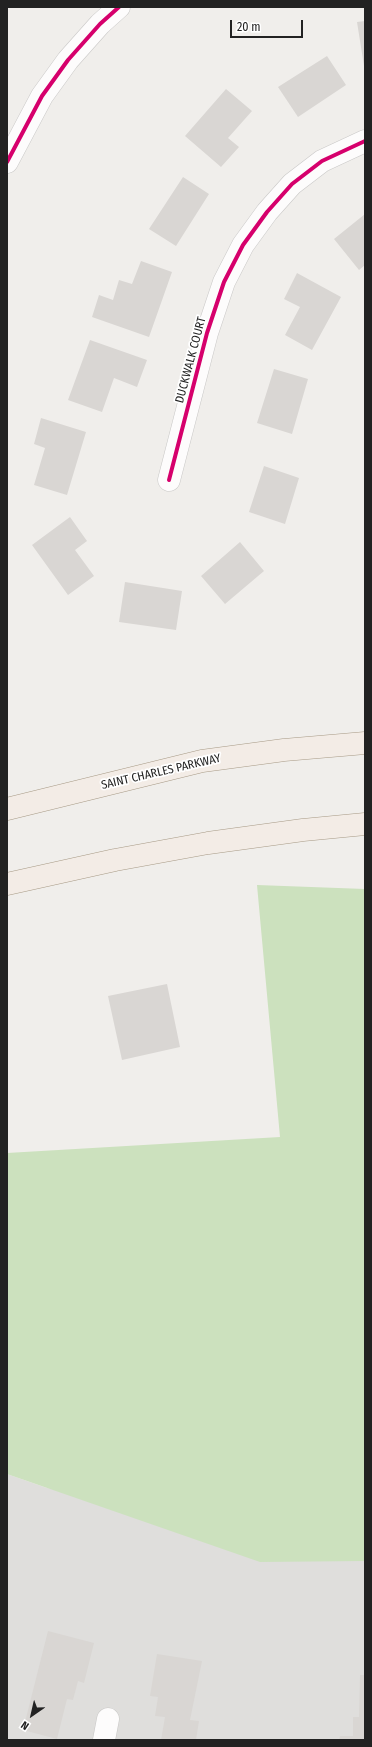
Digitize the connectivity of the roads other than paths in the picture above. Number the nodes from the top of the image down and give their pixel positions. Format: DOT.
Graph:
graph roads {
  1 [pos="119,7"];
  2 [pos="365,141"];
  3 [pos="7,162"];
  4 [pos="169,480"];
  5 [pos="365,742"];
  6 [pos="7,809"];
  7 [pos="365,824"];
  8 [pos="7,884"];
  1 -- 3 [label="street"];
  2 -- 4 [label="street, DUCKWALK COURT"];
  5 -- 6 [label="main road, SAINT CHARLES PARKWAY"];
  7 -- 8 [label="main road"];
}
